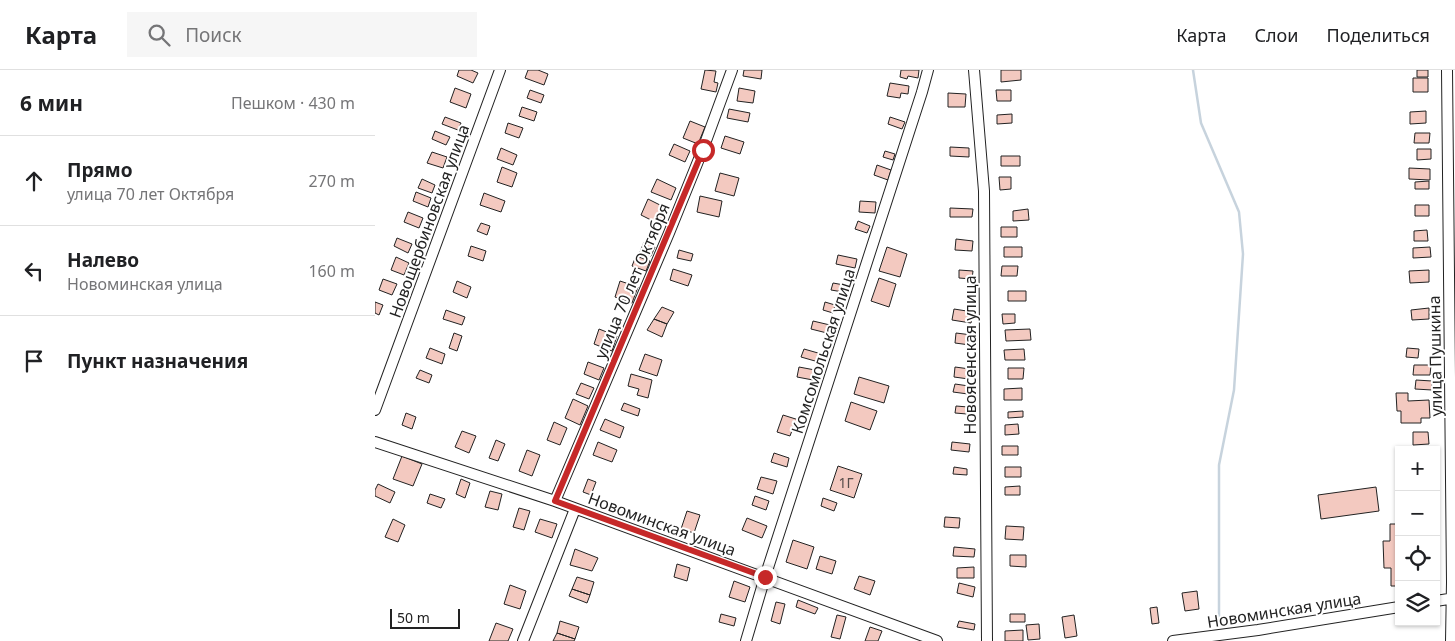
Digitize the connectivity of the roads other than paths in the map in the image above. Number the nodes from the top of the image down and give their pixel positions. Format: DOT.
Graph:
graph roads {
  1 [pos="500,70"];
  2 [pos="731,70"];
  3 [pos="928,70"];
  4 [pos="974,70"];
  5 [pos="1447,70"];
  6 [pos="375,410"];
  7 [pos="375,442"];
  8 [pos="555,501"];
  9 [pos="575,509"];
  10 [pos="765,577"];
  11 [pos="1453,598"];
  12 [pos="1440,600"];
  13 [pos="1395,608"];
  14 [pos="523,641"];
  15 [pos="746,641"];
  16 [pos="937,641"];
  17 [pos="987,641"];
  18 [pos="1173,641"];
  19 [pos="1451,641"];
  1 -- 6 [label="street, Новощербиновская улица"];
  2 -- 8 [label="street, улица 70 лет Октября"];
  3 -- 10 [label="street, Комсомольская улица"];
  4 -- 17 [label="street, Новоясенская улица"];
  5 -- 11 [label="street, улица Пушкина"];
  7 -- 8 [label="street, Новоминская улица"];
  8 -- 9 [label="street, Новоминская улица"];
  9 -- 10 [label="street, Новоминская улица"];
  9 -- 14 [label="street"];
  10 -- 15 [label="street, Комсомольская улица"];
  10 -- 16 [label="street, Новоминская улица"];
  11 -- 12 [label="street"];
  11 -- 19 [label="street, улица Пушкина"];
  13 -- 18 [label="street, Новоминская улица"];
}
